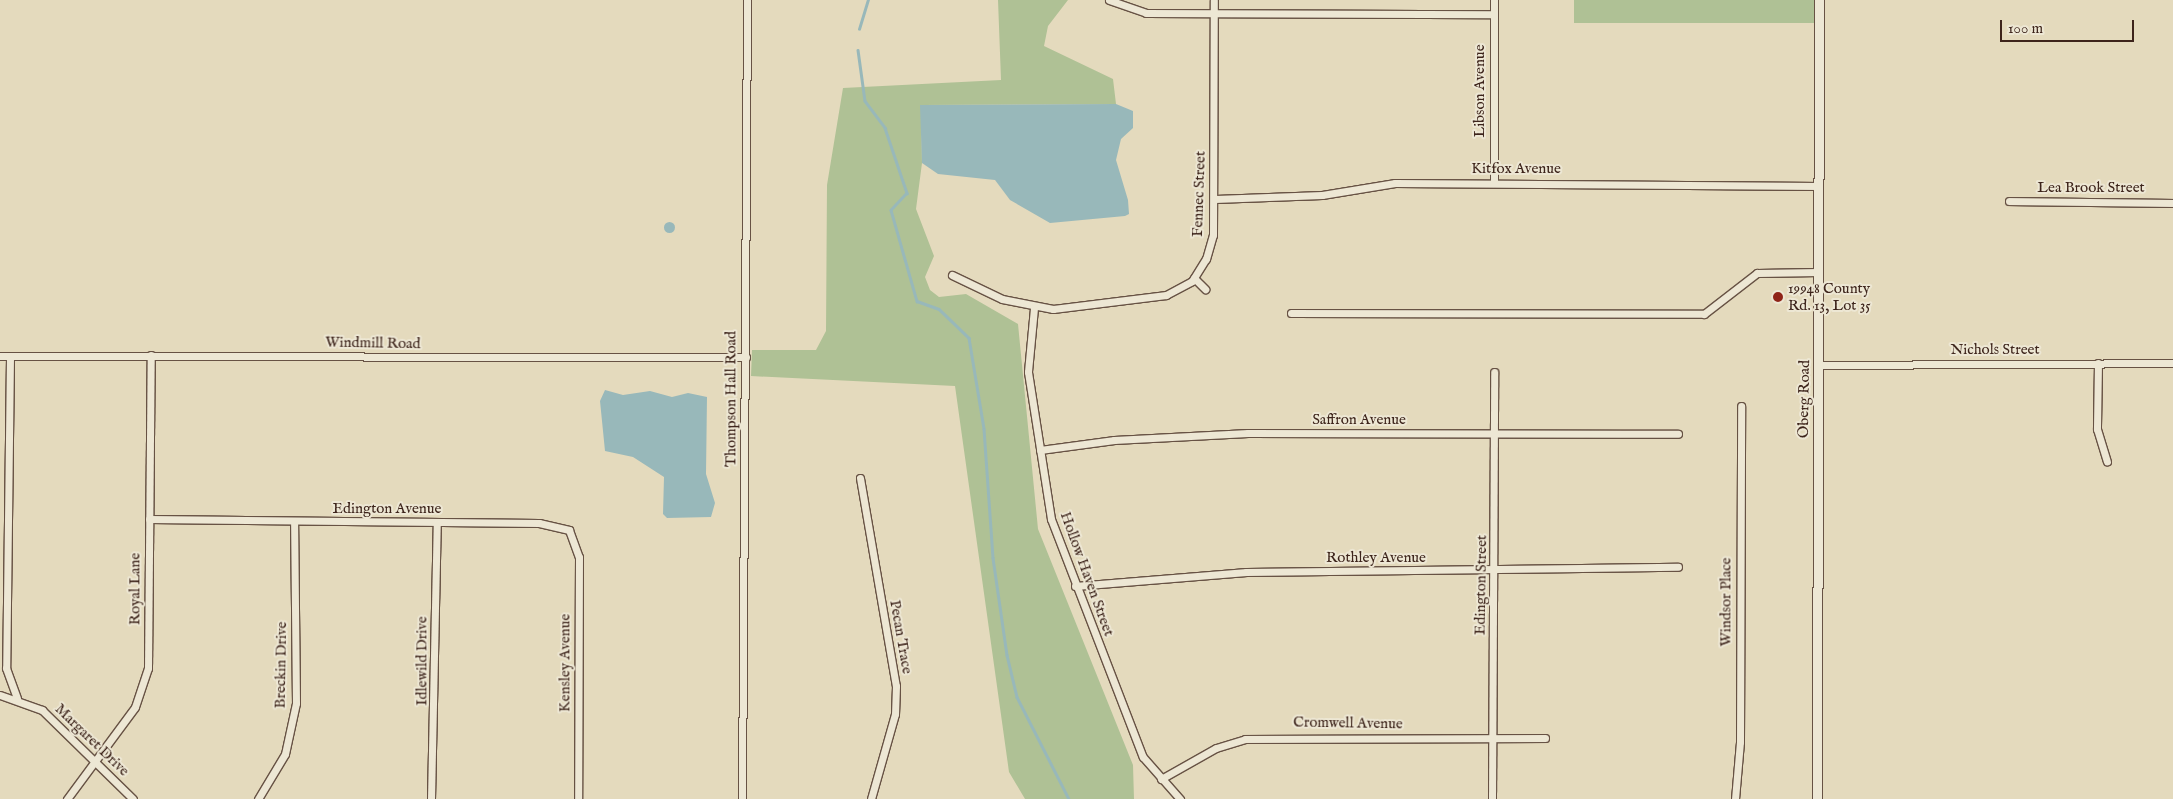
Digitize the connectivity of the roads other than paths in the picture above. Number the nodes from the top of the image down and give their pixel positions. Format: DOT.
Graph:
graph roads {
  1 [pos="747,0"];
  2 [pos="1109,0"];
  3 [pos="1214,0"];
  4 [pos="1494,0"];
  5 [pos="1819,0"];
  6 [pos="1214,13"];
  7 [pos="1494,14"];
  8 [pos="1494,183"];
  9 [pos="1818,186"];
  10 [pos="1215,199"];
  11 [pos="2009,201"];
  12 [pos="2173,203"];
  13 [pos="1819,272"];
  14 [pos="952,274"];
  15 [pos="1194,278"];
  16 [pos="1206,289"];
  17 [pos="1034,308"];
  18 [pos="1291,313"];
  19 [pos="151,355"];
  20 [pos="0,356"];
  21 [pos="746,356"];
  22 [pos="10,357"];
  23 [pos="2098,363"];
  24 [pos="2173,363"];
  25 [pos="1818,364"];
  26 [pos="1494,372"];
  27 [pos="1741,406"];
  28 [pos="1495,434"];
  29 [pos="1678,434"];
  30 [pos="1040,450"];
  31 [pos="3,460"];
  32 [pos="2107,462"];
  33 [pos="860,478"];
  34 [pos="149,519"];
  35 [pos="294,522"];
  36 [pos="437,523"];
  37 [pos="569,530"];
  38 [pos="1678,567"];
  39 [pos="1496,572"];
  40 [pos="1075,586"];
  41 [pos="10,688"];
  42 [pos="0,694"];
  43 [pos="17,698"];
  44 [pos="1492,738"];
  45 [pos="1546,738"];
  46 [pos="94,762"];
  47 [pos="1161,779"];
  48 [pos="67,799"];
  49 [pos="133,799"];
  50 [pos="258,799"];
  51 [pos="431,799"];
  52 [pos="578,799"];
  53 [pos="742,799"];
  54 [pos="871,799"];
  55 [pos="1180,799"];
  56 [pos="1492,799"];
  57 [pos="1735,799"];
  58 [pos="1817,799"];
  1 -- 21 [label="street, Thompson Hall Road"];
  2 -- 6 [label="street"];
  3 -- 6 [label="street, Fennec Street"];
  4 -- 7 [label="street, Libson Avenue"];
  5 -- 9 [label="street, Oberg Road"];
  6 -- 7 [label="street"];
  6 -- 10 [label="street, Fennec Street"];
  7 -- 8 [label="street, Libson Avenue"];
  8 -- 9 [label="street, Kitfox Avenue"];
  8 -- 10 [label="street, Kitfox Avenue"];
  9 -- 13 [label="street, Oberg Road"];
  10 -- 15 [label="street, Fennec Street"];
  11 -- 12 [label="street, Lea Brook Street"];
  13 -- 18 [label="street"];
  13 -- 25 [label="street, Oberg Road"];
  14 -- 17 [label="street"];
  15 -- 16 [label="street"];
  15 -- 17 [label="street"];
  17 -- 30 [label="street, Hollow Haven Street"];
  19 -- 21 [label="street, Windmill Road"];
  19 -- 22 [label="street, Windmill Road"];
  19 -- 34 [label="street, Royal Lane"];
  20 -- 22 [label="street, Windmill Road"];
  21 -- 53 [label="street, Thompson Hall Road"];
  22 -- 31 [label="street"];
  23 -- 24 [label="street, Nichols Street"];
  23 -- 25 [label="street, Nichols Street"];
  23 -- 32 [label="street"];
  25 -- 58 [label="street, Oberg Road"];
  26 -- 28 [label="street, Edington Street"];
  27 -- 57 [label="street, Windsor Place"];
  28 -- 29 [label="street, Saffron Avenue"];
  28 -- 30 [label="street, Saffron Avenue"];
  28 -- 39 [label="street, Edington Street"];
  30 -- 40 [label="street, Hollow Haven Street"];
  31 -- 41 [label="street"];
  33 -- 54 [label="street, Pecan Trace"];
  34 -- 35 [label="street, Edington Avenue"];
  34 -- 46 [label="street, Royal Lane"];
  35 -- 36 [label="street, Edington Avenue"];
  35 -- 50 [label="street, Breckin Drive"];
  36 -- 37 [label="street, Edington Avenue"];
  36 -- 51 [label="street, Idlewild Drive"];
  37 -- 52 [label="street, Kensley Avenue"];
  38 -- 39 [label="street, Rothley Avenue"];
  39 -- 40 [label="street, Rothley Avenue"];
  39 -- 44 [label="street, Edington Street"];
  40 -- 47 [label="street, Hollow Haven Street"];
  41 -- 42 [label="street"];
  41 -- 43 [label="street"];
  42 -- 43 [label="street, Margaret Drive"];
  43 -- 46 [label="street, Margaret Drive"];
  44 -- 45 [label="street, Cromwell Avenue"];
  44 -- 47 [label="street, Cromwell Avenue"];
  44 -- 56 [label="street, Edington Street"];
  46 -- 48 [label="street, Royal Lane"];
  46 -- 49 [label="street, Margaret Drive"];
  47 -- 55 [label="street, Hollow Haven Street"];
}
